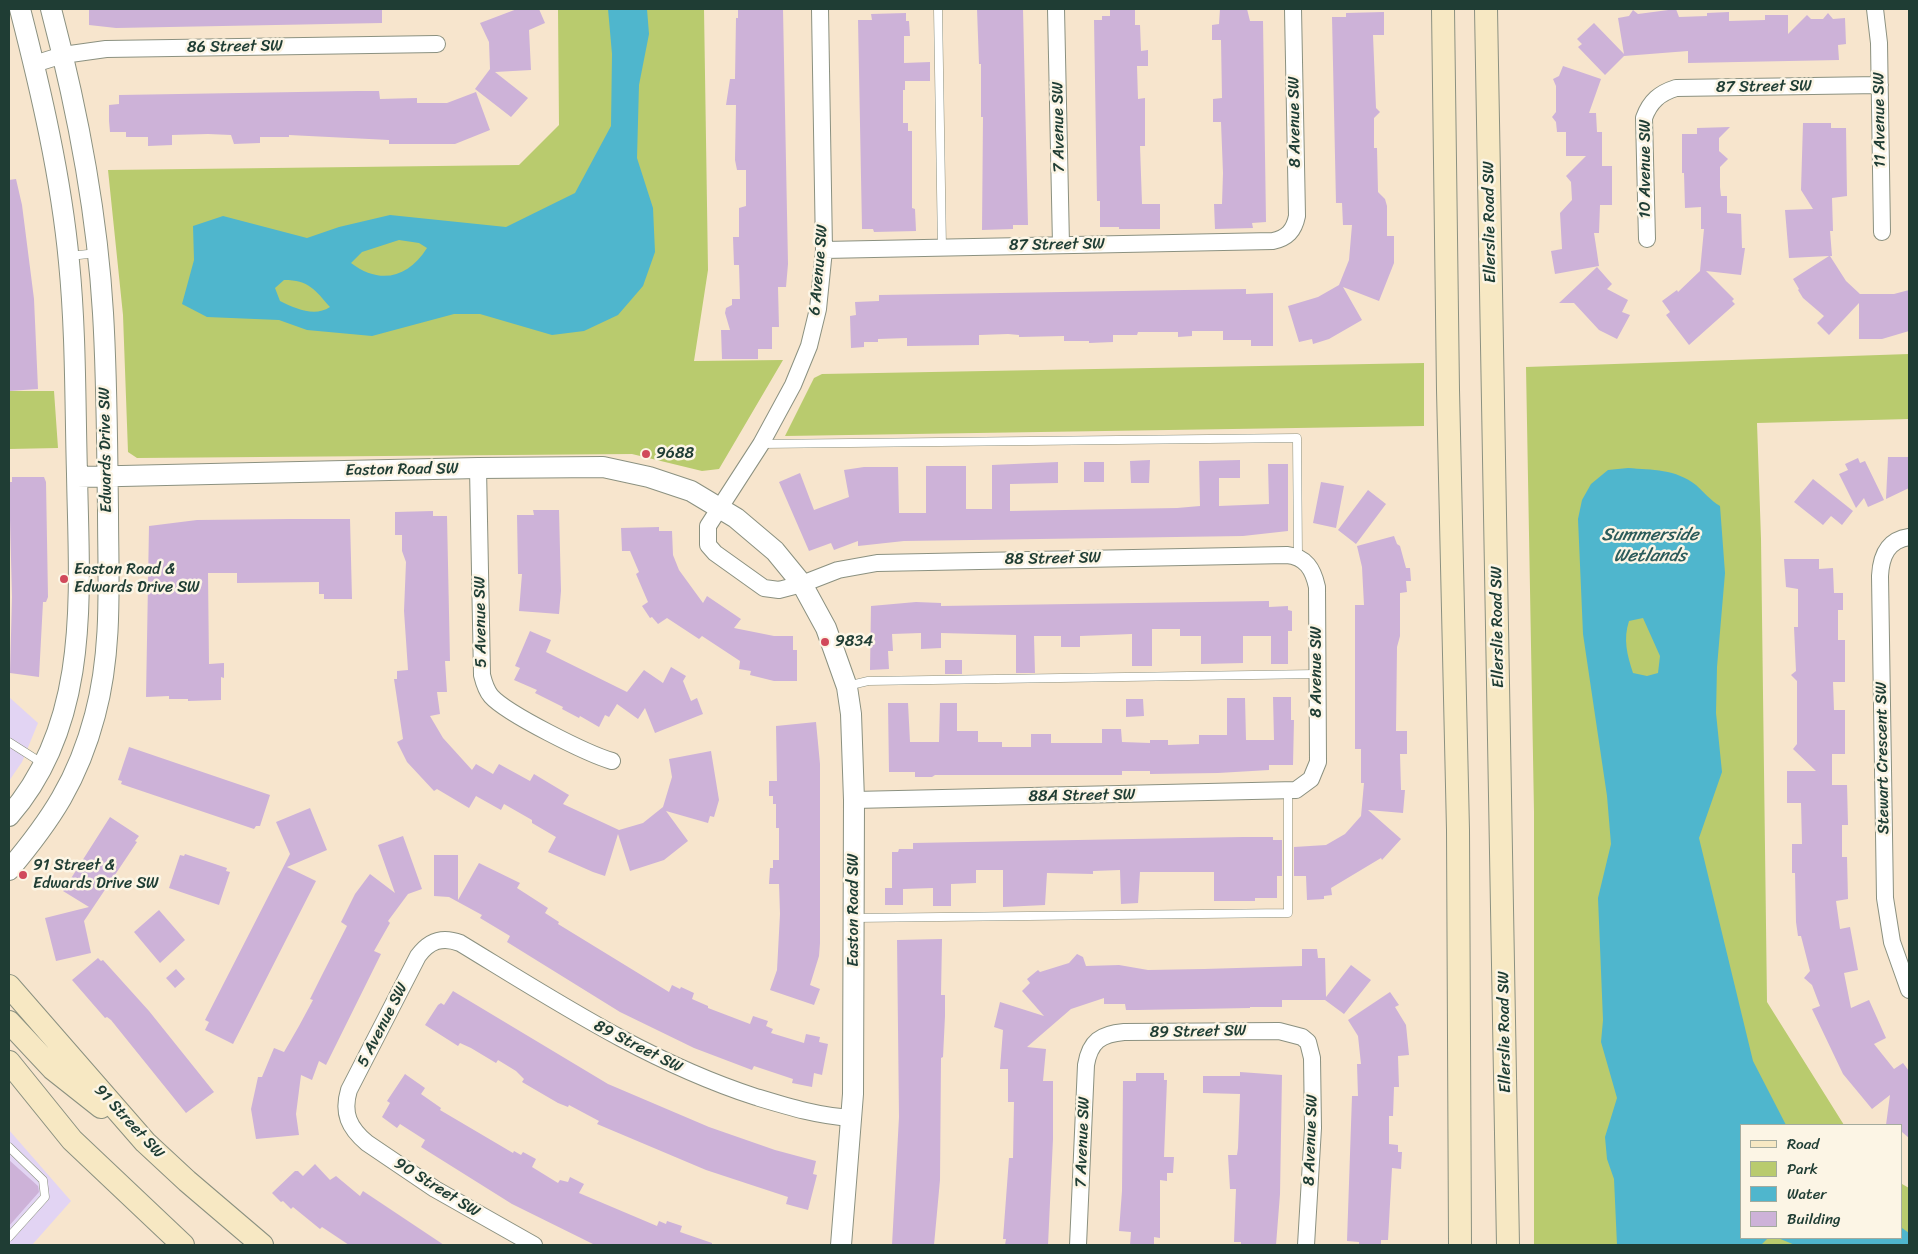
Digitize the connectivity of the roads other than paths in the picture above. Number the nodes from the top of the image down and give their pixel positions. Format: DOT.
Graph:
graph roads {
  1 [pos="20,9"];
  2 [pos="51,9"];
  3 [pos="820,9"];
  4 [pos="938,9"];
  5 [pos="1056,9"];
  6 [pos="1293,9"];
  7 [pos="1443,9"];
  8 [pos="1479,9"];
  9 [pos="1486,9"];
  10 [pos="1876,9"];
  11 [pos="437,44"];
  12 [pos="1487,52"];
  13 [pos="63,56"];
  14 [pos="34,64"];
  15 [pos="1880,85"];
  16 [pos="1652,101"];
  17 [pos="1882,232"];
  18 [pos="1290,234"];
  19 [pos="1647,239"];
  20 [pos="1061,245"];
  21 [pos="942,248"];
  22 [pos="824,250"];
  23 [pos="98,253"];
  24 [pos="68,256"];
  25 [pos="761,444"];
  26 [pos="478,468"];
  27 [pos="77,477"];
  28 [pos="107,477"];
  29 [pos="720,507"];
  30 [pos="1909,537"];
  31 [pos="1302,559"];
  32 [pos="802,584"];
  33 [pos="1317,674"];
  34 [pos="847,686"];
  35 [pos="9,742"];
  36 [pos="612,761"];
  37 [pos="44,764"];
  38 [pos="1307,784"];
  39 [pos="1288,792"];
  40 [pos="854,800"];
  41 [pos="9,816"];
  42 [pos="9,870"];
  43 [pos="854,918"];
  44 [pos="439,940"];
  45 [pos="9,986"];
  46 [pos="1909,990"];
  47 [pos="9,1022"];
  48 [pos="1302,1037"];
  49 [pos="1095,1041"];
  50 [pos="9,1062"];
  51 [pos="1460,1092"];
  52 [pos="852,1118"];
  53 [pos="348,1121"];
  54 [pos="145,1142"];
  55 [pos="9,1147"];
  56 [pos="9,1237"];
  57 [pos="184,1245"];
  58 [pos="262,1245"];
  59 [pos="534,1245"];
  60 [pos="841,1245"];
  61 [pos="1078,1245"];
  62 [pos="1306,1245"];
  63 [pos="1450,1245"];
  64 [pos="1460,1245"];
  65 [pos="1468,1245"];
  66 [pos="1508,1245"];
  1 -- 14 [label="street, Edwards Drive SW"];
  2 -- 13 [label="street, Edwards Drive SW"];
  3 -- 22 [label="street, 6 Avenue SW"];
  4 -- 21 [label="lane"];
  5 -- 20 [label="street, 7 Avenue SW"];
  6 -- 18 [label="street, 8 Avenue SW"];
  7 -- 51 [label="main road"];
  8 -- 12 [label="main road"];
  9 -- 12 [label="main road, Ellerslie Road SW"];
  10 -- 15 [label="street, 11 Avenue SW"];
  11 -- 13 [label="street, 86 Street SW"];
  12 -- 66 [label="main road, Ellerslie Road SW"];
  13 -- 14 [label="street, 86 Street SW"];
  13 -- 23 [label="street, Edwards Drive SW"];
  14 -- 24 [label="street, Edwards Drive SW"];
  15 -- 16 [label="street, 87 Street SW"];
  15 -- 17 [label="street, 11 Avenue SW"];
  16 -- 19 [label="street, 10 Avenue SW"];
  18 -- 20 [label="street, 87 Street SW"];
  20 -- 21 [label="street, 87 Street SW"];
  21 -- 22 [label="street, 87 Street SW"];
  22 -- 25 [label="street, 6 Avenue SW"];
  23 -- 24 [label="lane"];
  23 -- 28 [label="street, Edwards Drive SW"];
  24 -- 27 [label="street, Edwards Drive SW"];
  25 -- 29 [label="street, 6 Avenue SW"];
  25 -- 31 [label="lane"];
  26 -- 28 [label="street, Easton Road SW"];
  26 -- 29 [label="street, Easton Road SW"];
  26 -- 36 [label="street, 5 Avenue SW"];
  27 -- 28 [label="street, Easton Road SW"];
  27 -- 37 [label="street, Edwards Drive SW"];
  28 -- 42 [label="street, Edwards Drive SW"];
  29 -- 32 [label="street, Easton Road SW"];
  29 -- 32 [label="street"];
  30 -- 46 [label="street, Stewart Crescent SW"];
  31 -- 32 [label="street, 88 Street SW"];
  31 -- 33 [label="street, 8 Avenue SW"];
  32 -- 34 [label="street, Easton Road SW"];
  33 -- 34 [label="lane"];
  33 -- 38 [label="street, 8 Avenue SW"];
  34 -- 40 [label="street, Easton Road SW"];
  35 -- 37 [label="lane"];
  37 -- 41 [label="street, Edwards Drive SW"];
  38 -- 39 [label="street, 88A Street SW"];
  39 -- 40 [label="street, 88A Street SW"];
  39 -- 43 [label="lane"];
  40 -- 43 [label="street, Easton Road SW"];
  43 -- 52 [label="street, Easton Road SW"];
  44 -- 52 [label="street, 89 Street SW"];
  44 -- 53 [label="street, 5 Avenue SW"];
  45 -- 54 [label="main road, 91 Street SW"];
  47 -- 54 [label="main road"];
  48 -- 49 [label="street, 89 Street SW"];
  48 -- 62 [label="street, 8 Avenue SW"];
  49 -- 61 [label="street, 7 Avenue SW"];
  50 -- 57 [label="main road"];
  51 -- 63 [label="main road"];
  51 -- 64 [label="main road"];
  51 -- 65 [label="main road"];
  52 -- 60 [label="street, Easton Road SW"];
  53 -- 59 [label="street, 90 Street SW"];
  54 -- 58 [label="main road, 91 Street SW"];
  55 -- 56 [label="lane"];
}
